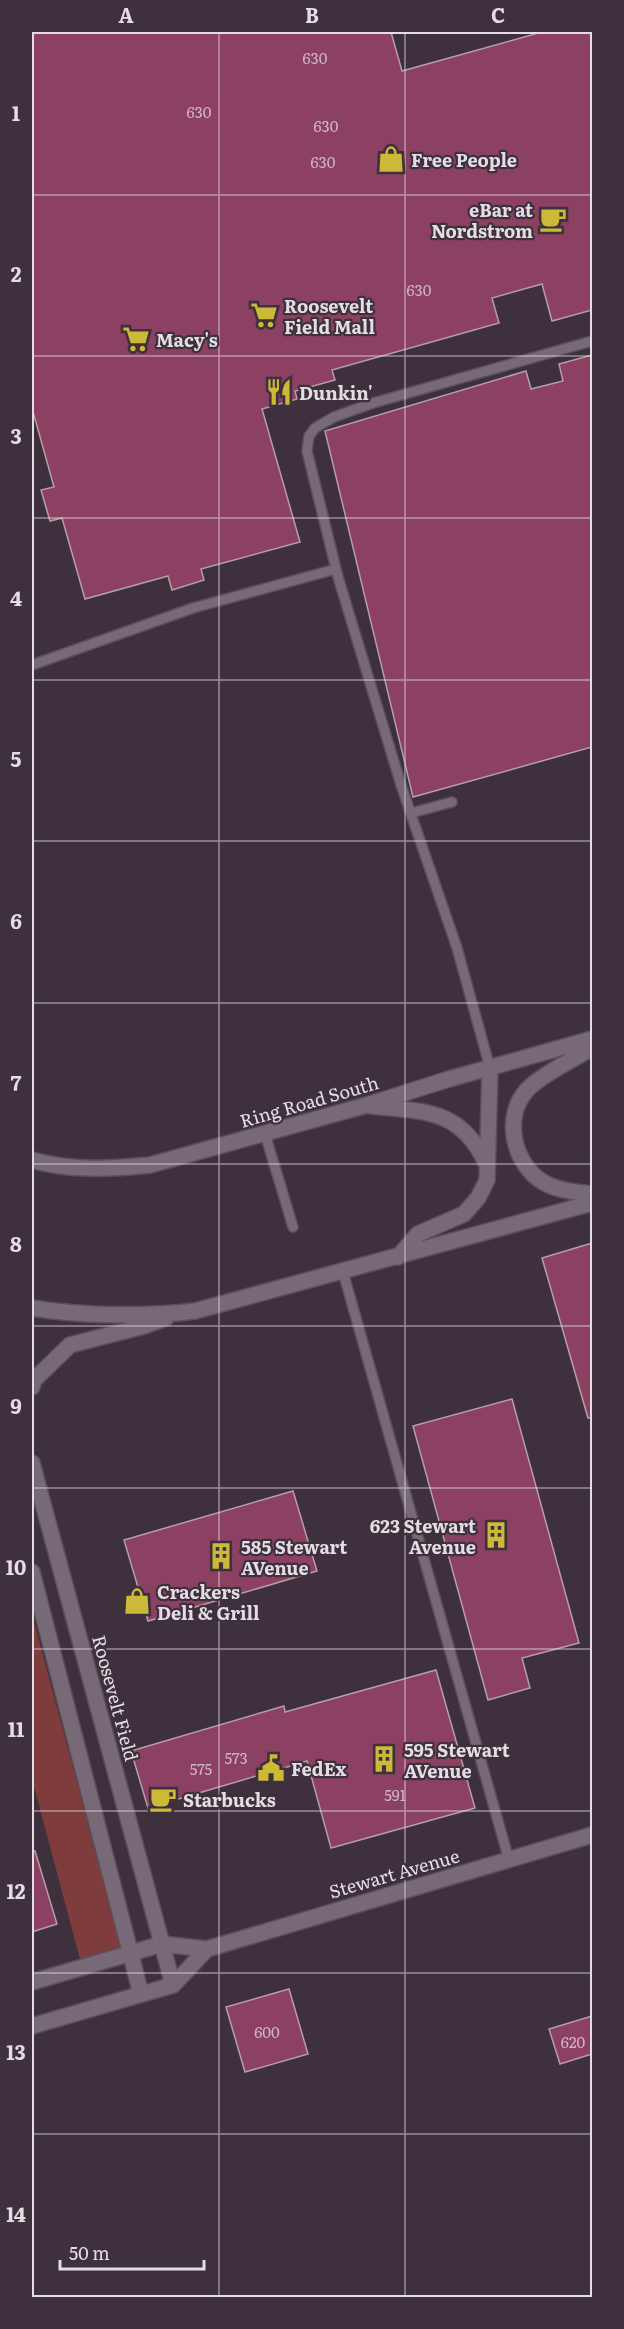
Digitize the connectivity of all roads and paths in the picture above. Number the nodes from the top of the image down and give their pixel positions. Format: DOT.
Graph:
graph roads {
  1 [pos="592,341"];
  2 [pos="336,569"];
  3 [pos="32,665"];
  4 [pos="452,802"];
  5 [pos="411,813"];
  6 [pos="592,1039"];
  7 [pos="592,1048"];
  8 [pos="490,1068"];
  9 [pos="367,1105"];
  10 [pos="264,1134"];
  11 [pos="32,1160"];
  12 [pos="487,1166"];
  13 [pos="592,1194"];
  14 [pos="592,1203"];
  15 [pos="293,1227"];
  16 [pos="398,1257"];
  17 [pos="343,1272"];
  18 [pos="32,1308"];
  19 [pos="177,1314"];
  20 [pos="32,1387"];
  21 [pos="32,1463"];
  22 [pos="32,1572"];
  23 [pos="592,1835"];
  24 [pos="509,1860"];
  25 [pos="162,1944"];
  26 [pos="207,1948"];
  27 [pos="130,1953"];
  28 [pos="32,1982"];
  29 [pos="173,1985"];
  30 [pos="141,1994"];
  31 [pos="32,2026"];
  1 -- 2 [label="lane"];
  2 -- 3 [label="lane"];
  2 -- 5 [label="lane"];
  4 -- 5 [label="lane"];
  5 -- 8 [label="lane"];
  6 -- 8 [label="street, Ring Road South"];
  7 -- 13 [label="street"];
  8 -- 9 [label="street, Ring Road South"];
  8 -- 12 [label="street"];
  9 -- 10 [label="street, Ring Road South"];
  9 -- 12 [label="street"];
  10 -- 11 [label="street, Ring Road South"];
  10 -- 15 [label="lane"];
  12 -- 16 [label="street"];
  14 -- 16 [label="street"];
  16 -- 17 [label="street"];
  17 -- 19 [label="street"];
  17 -- 24 [label="lane"];
  18 -- 19 [label="street"];
  19 -- 20 [label="street"];
  21 -- 25 [label="street, Roosevelt Field"];
  22 -- 27 [label="street"];
  23 -- 24 [label="street, Stewart Avenue"];
  24 -- 26 [label="street, Stewart Avenue"];
  25 -- 26 [label="street, Stewart Avenue"];
  25 -- 27 [label="street, Stewart Avenue"];
  25 -- 29 [label="street, Roosevelt Field"];
  26 -- 29 [label="street"];
  27 -- 28 [label="street, Stewart Avenue"];
  27 -- 30 [label="street"];
  29 -- 30 [label="street"];
  30 -- 31 [label="street"];
}
